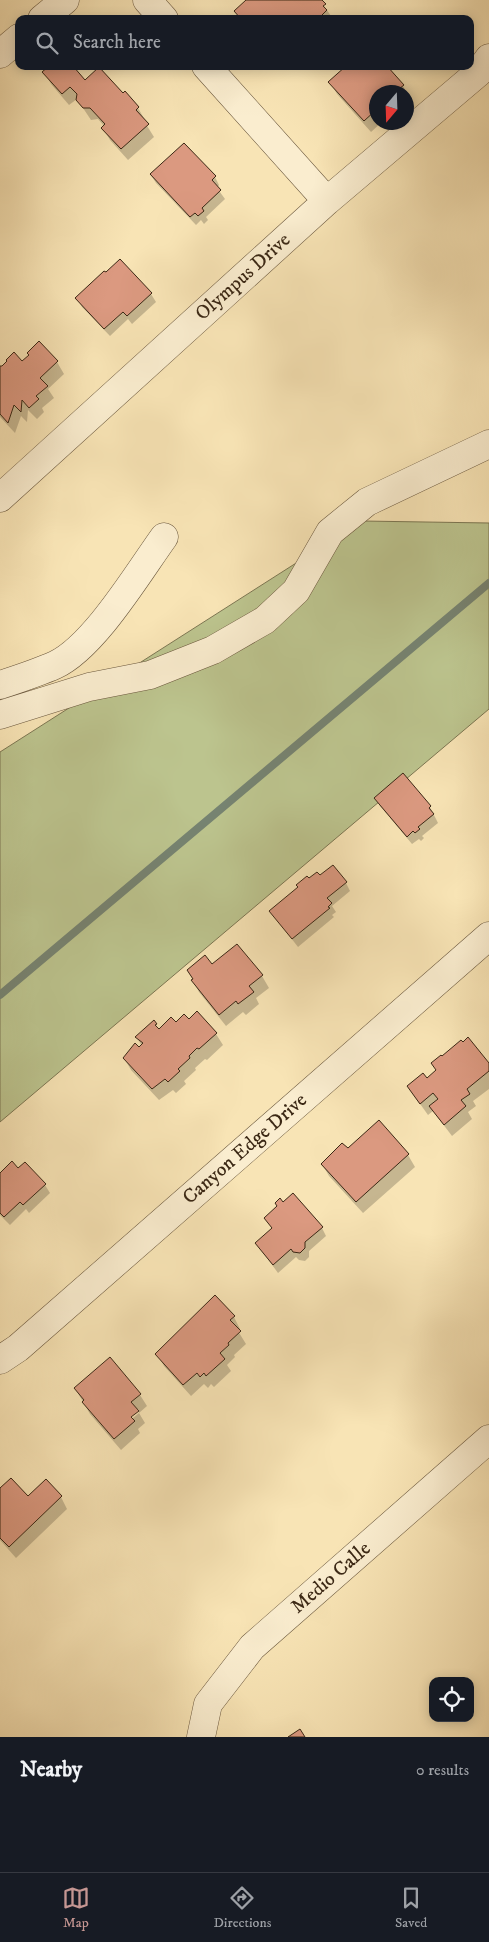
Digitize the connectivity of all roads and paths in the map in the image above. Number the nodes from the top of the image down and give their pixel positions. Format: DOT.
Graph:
graph roads {
  1 [pos="65,0"];
  2 [pos="147,0"];
  3 [pos="47,15"];
  4 [pos="160,15"];
  5 [pos="15,41"];
  6 [pos="0,54"];
  7 [pos="489,58"];
  8 [pos="210,70"];
  9 [pos="327,201"];
  10 [pos="489,444"];
  11 [pos="0,498"];
  12 [pos="164,537"];
  13 [pos="0,685"];
  14 [pos="0,715"];
  15 [pos="489,936"];
  16 [pos="0,1360"];
  17 [pos="489,1439"];
  18 [pos="201,1737"];
  1 -- 3 [label="street"];
  2 -- 4 [label="street"];
  5 -- 6 [label="street"];
  7 -- 9 [label="street, Olympus Drive"];
  8 -- 9 [label="street"];
  9 -- 11 [label="street, Olympus Drive"];
  10 -- 14 [label="street"];
  12 -- 13 [label="street"];
  15 -- 16 [label="street, Canyon Edge Drive"];
  17 -- 18 [label="street, Medio Calle"];
}
